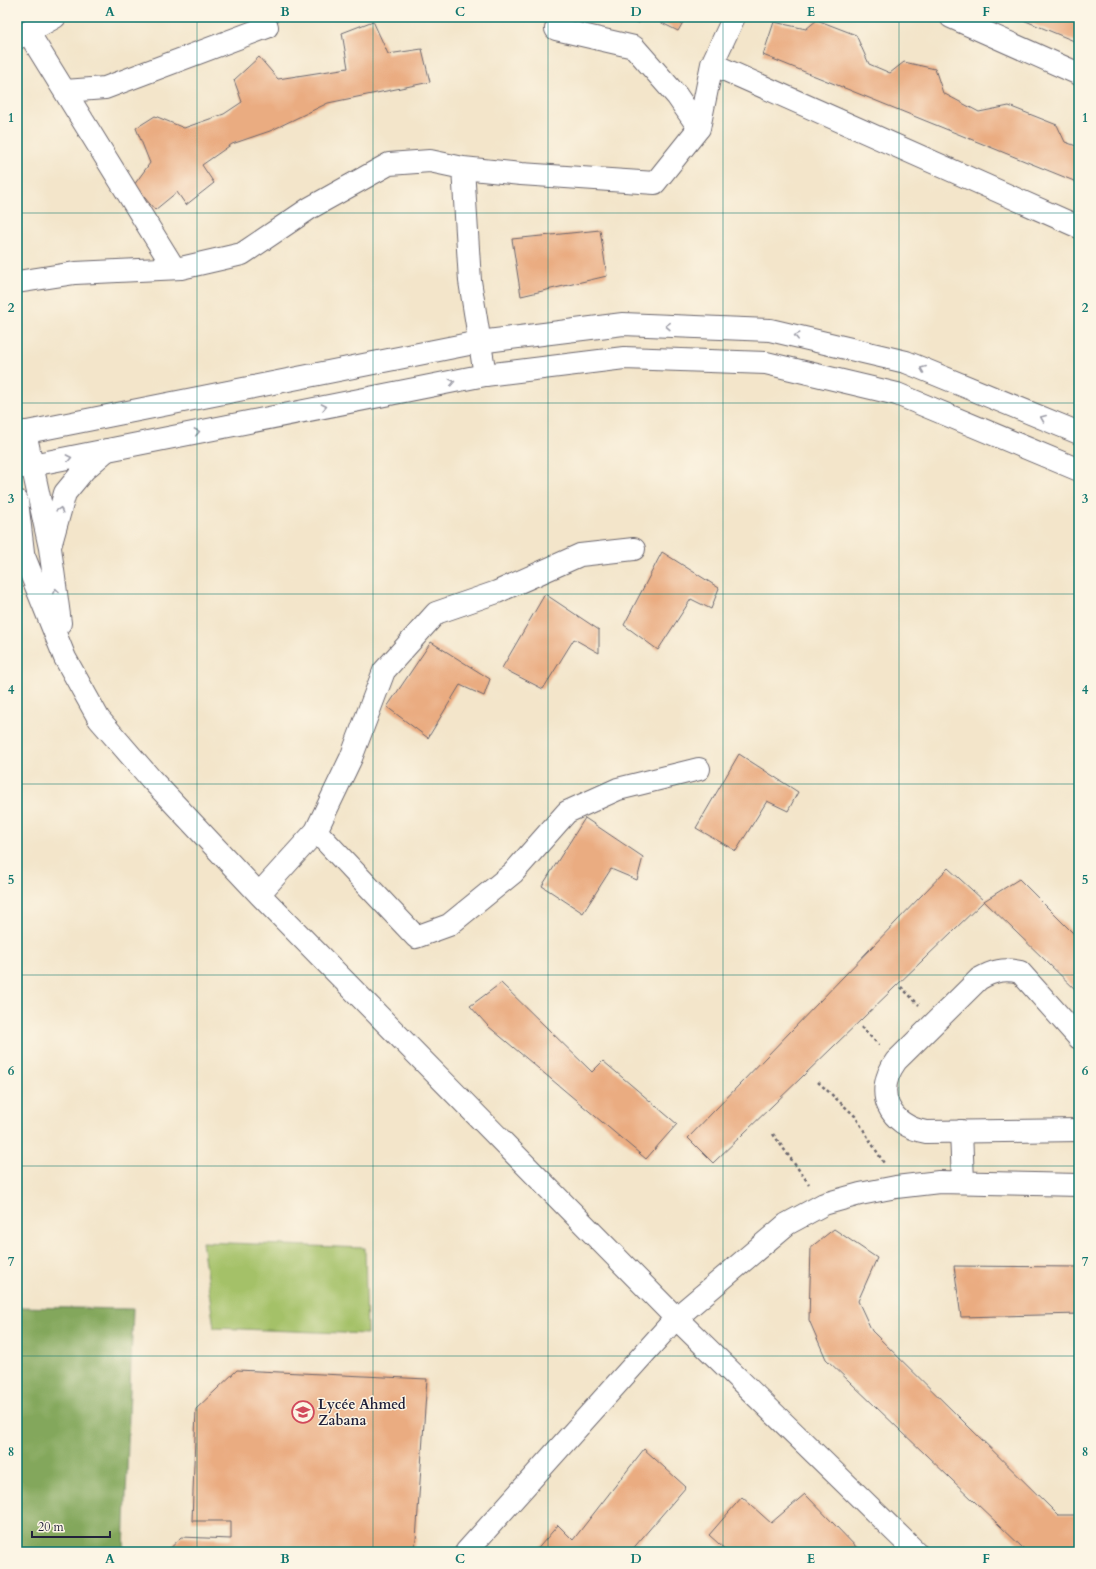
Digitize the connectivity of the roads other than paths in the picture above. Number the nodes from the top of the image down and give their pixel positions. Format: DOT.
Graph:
graph roads {
  1 [pos="55,17"];
  2 [pos="734,17"];
  3 [pos="951,17"];
  4 [pos="267,27"];
  5 [pos="556,29"];
  6 [pos="23,35"];
  7 [pos="712,64"];
  8 [pos="1079,74"];
  9 [pos="65,91"];
  10 [pos="699,128"];
  11 [pos="463,168"];
  12 [pos="1079,227"];
  13 [pos="174,268"];
  14 [pos="17,282"];
  15 [pos="479,342"];
  16 [pos="485,375"];
  17 [pos="21,433"];
  18 [pos="1079,433"];
  19 [pos="107,450"];
  20 [pos="22,463"];
  21 [pos="1079,470"];
  22 [pos="17,501"];
  23 [pos="20,545"];
  24 [pos="50,548"];
  25 [pos="634,549"];
  26 [pos="65,658"];
  27 [pos="699,769"];
  28 [pos="316,831"];
  29 [pos="259,894"];
  30 [pos="1079,1038"];
  31 [pos="1079,1130"];
  32 [pos="961,1131"];
  33 [pos="963,1182"];
  34 [pos="1079,1186"];
  35 [pos="676,1318"];
  36 [pos="466,1552"];
  37 [pos="916,1552"];
  1 -- 6 [label="street"];
  2 -- 7 [label="street"];
  3 -- 8 [label="street"];
  4 -- 9 [label="street"];
  5 -- 10 [label="street"];
  6 -- 9 [label="street"];
  7 -- 10 [label="street"];
  7 -- 12 [label="street"];
  9 -- 13 [label="street"];
  10 -- 11 [label="street"];
  11 -- 13 [label="street"];
  11 -- 15 [label="street"];
  13 -- 14 [label="street"];
  15 -- 16 [label="street"];
  15 -- 17 [label="street"];
  18 -- 15 [label="street, one-way"];
  19 -- 16 [label="street, one-way"];
  16 -- 21 [label="street"];
  17 -- 20 [label="street"];
  20 -- 19 [label="street, one-way"];
  24 -- 19 [label="street, one-way"];
  20 -- 24 [label="street"];
  22 -- 23 [label="street"];
  23 -- 26 [label="street"];
  26 -- 24 [label="street, one-way"];
  25 -- 28 [label="street"];
  26 -- 29 [label="street"];
  27 -- 28 [label="street"];
  28 -- 29 [label="street"];
  29 -- 35 [label="street"];
  30 -- 32 [label="street"];
  31 -- 32 [label="street"];
  32 -- 33 [label="street"];
  33 -- 34 [label="street"];
  33 -- 35 [label="street"];
  35 -- 36 [label="street"];
  35 -- 37 [label="street"];
}
